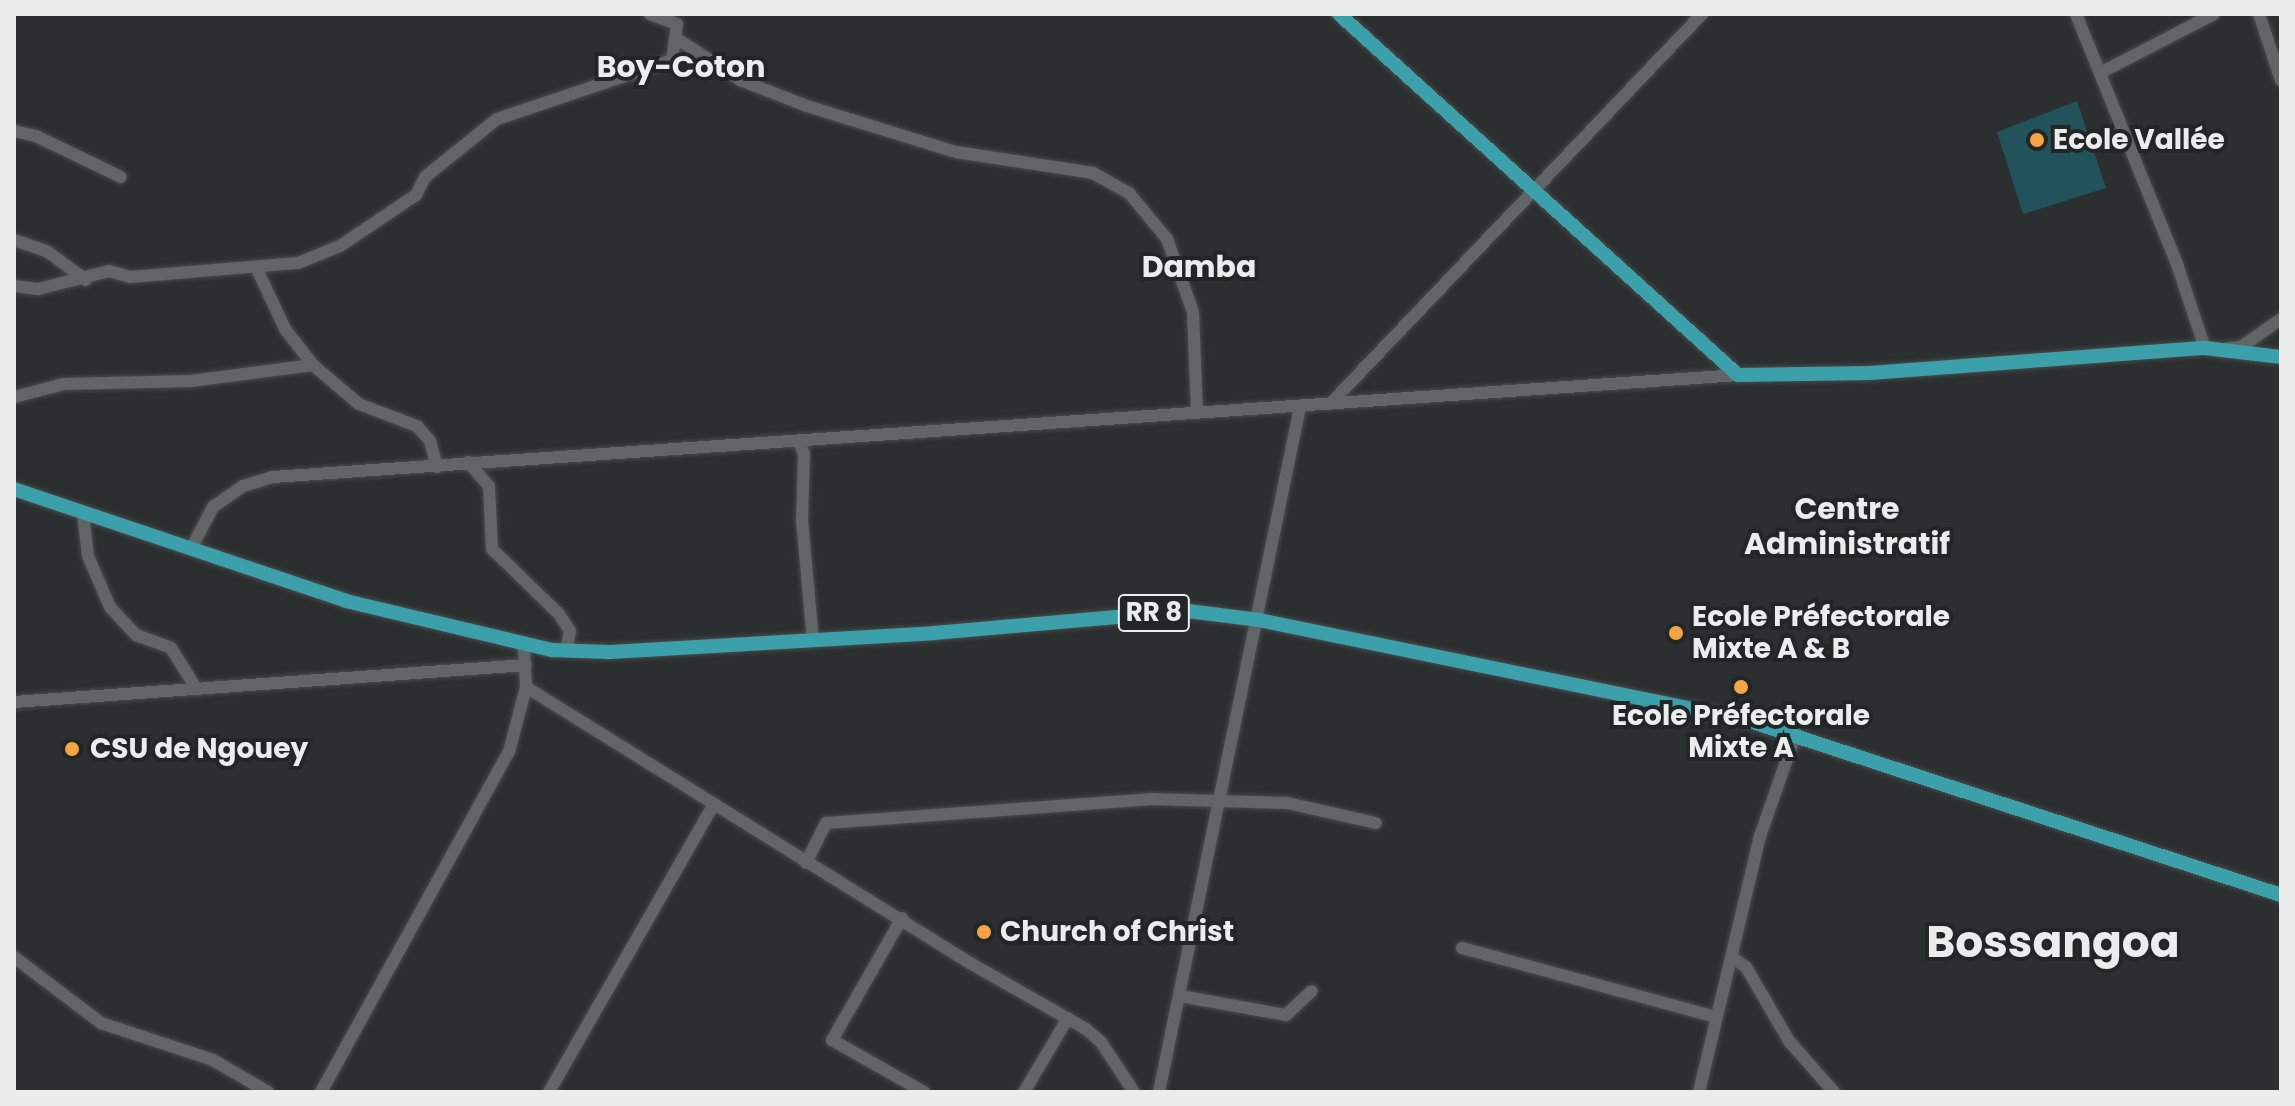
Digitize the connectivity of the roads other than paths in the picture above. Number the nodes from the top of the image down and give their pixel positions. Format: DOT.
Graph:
graph roads {
  1 [pos="650,14"];
  2 [pos="1339,14"];
  3 [pos="1702,14"];
  4 [pos="2076,14"];
  5 [pos="2214,14"];
  6 [pos="2259,14"];
  7 [pos="676,38"];
  8 [pos="2100,73"];
  9 [pos="2281,80"];
  10 [pos="14,131"];
  11 [pos="121,177"];
  12 [pos="1533,194"];
  13 [pos="14,240"];
  14 [pos="256,267"];
  15 [pos="86,280"];
  16 [pos="14,286"];
  17 [pos="2281,319"];
  18 [pos="2205,348"];
  19 [pos="2221,348"];
  20 [pos="2281,357"];
  21 [pos="313,365"];
  22 [pos="1738,375"];
  23 [pos="14,397"];
  24 [pos="1330,404"];
  25 [pos="1300,407"];
  26 [pos="1197,412"];
  27 [pos="799,441"];
  28 [pos="468,462"];
  29 [pos="437,467"];
  30 [pos="14,489"];
  31 [pos="83,513"];
  32 [pos="191,549"];
  33 [pos="1259,620"];
  34 [pos="813,640"];
  35 [pos="524,647"];
  36 [pos="566,651"];
  37 [pos="526,665"];
  38 [pos="526,687"];
  39 [pos="196,688"];
  40 [pos="14,702"];
  41 [pos="1796,733"];
  42 [pos="1221,797"];
  43 [pos="714,804"];
  44 [pos="1376,823"];
  45 [pos="806,863"];
  46 [pos="2281,895"];
  47 [pos="902,918"];
  48 [pos="1462,948"];
  49 [pos="14,957"];
  50 [pos="1732,957"];
  51 [pos="1312,991"];
  52 [pos="1180,996"];
  53 [pos="1716,1017"];
  54 [pos="1068,1018"];
  55 [pos="268,1092"];
  56 [pos="321,1092"];
  57 [pos="549,1092"];
  58 [pos="924,1092"];
  59 [pos="1024,1092"];
  60 [pos="1134,1092"];
  61 [pos="1159,1092"];
  62 [pos="1699,1092"];
  63 [pos="1834,1092"];
  1 -- 7 [label="street"];
  2 -- 12 [label="main road"];
  3 -- 12 [label="street"];
  4 -- 8 [label="street"];
  5 -- 8 [label="street"];
  6 -- 9 [label="street"];
  7 -- 14 [label="street"];
  7 -- 26 [label="street"];
  8 -- 18 [label="street"];
  10 -- 11 [label="street"];
  12 -- 22 [label="main road"];
  12 -- 24 [label="street"];
  13 -- 15 [label="street"];
  14 -- 15 [label="street"];
  14 -- 21 [label="street"];
  15 -- 16 [label="street"];
  17 -- 19 [label="street"];
  18 -- 19 [label="main road"];
  18 -- 22 [label="main road"];
  19 -- 20 [label="main road"];
  21 -- 23 [label="street"];
  21 -- 29 [label="street"];
  22 -- 24 [label="street"];
  24 -- 25 [label="street"];
  25 -- 26 [label="street"];
  25 -- 33 [label="street"];
  26 -- 27 [label="street"];
  27 -- 28 [label="street"];
  27 -- 34 [label="street"];
  28 -- 29 [label="street"];
  28 -- 36 [label="street"];
  29 -- 32 [label="street"];
  30 -- 31 [label="main road, RR 8"];
  31 -- 32 [label="main road, RR 8"];
  31 -- 39 [label="street"];
  32 -- 35 [label="main road, RR 8"];
  33 -- 34 [label="main road, RR 8"];
  33 -- 41 [label="main road, RR 8"];
  33 -- 42 [label="street"];
  34 -- 36 [label="main road, RR 8"];
  35 -- 36 [label="main road, RR 8"];
  35 -- 37 [label="street"];
  37 -- 38 [label="street"];
  37 -- 39 [label="street"];
  38 -- 43 [label="street"];
  38 -- 56 [label="street"];
  39 -- 40 [label="street"];
  41 -- 46 [label="main road, RR 8"];
  41 -- 50 [label="street"];
  42 -- 44 [label="street"];
  42 -- 45 [label="street"];
  42 -- 52 [label="street"];
  43 -- 45 [label="street"];
  43 -- 57 [label="street"];
  45 -- 47 [label="street"];
  47 -- 54 [label="street"];
  47 -- 58 [label="street"];
  48 -- 53 [label="street"];
  49 -- 55 [label="street"];
  50 -- 53 [label="street"];
  50 -- 63 [label="street"];
  51 -- 52 [label="street"];
  52 -- 61 [label="street"];
  53 -- 62 [label="street"];
  54 -- 59 [label="street"];
  54 -- 60 [label="street"];
}
